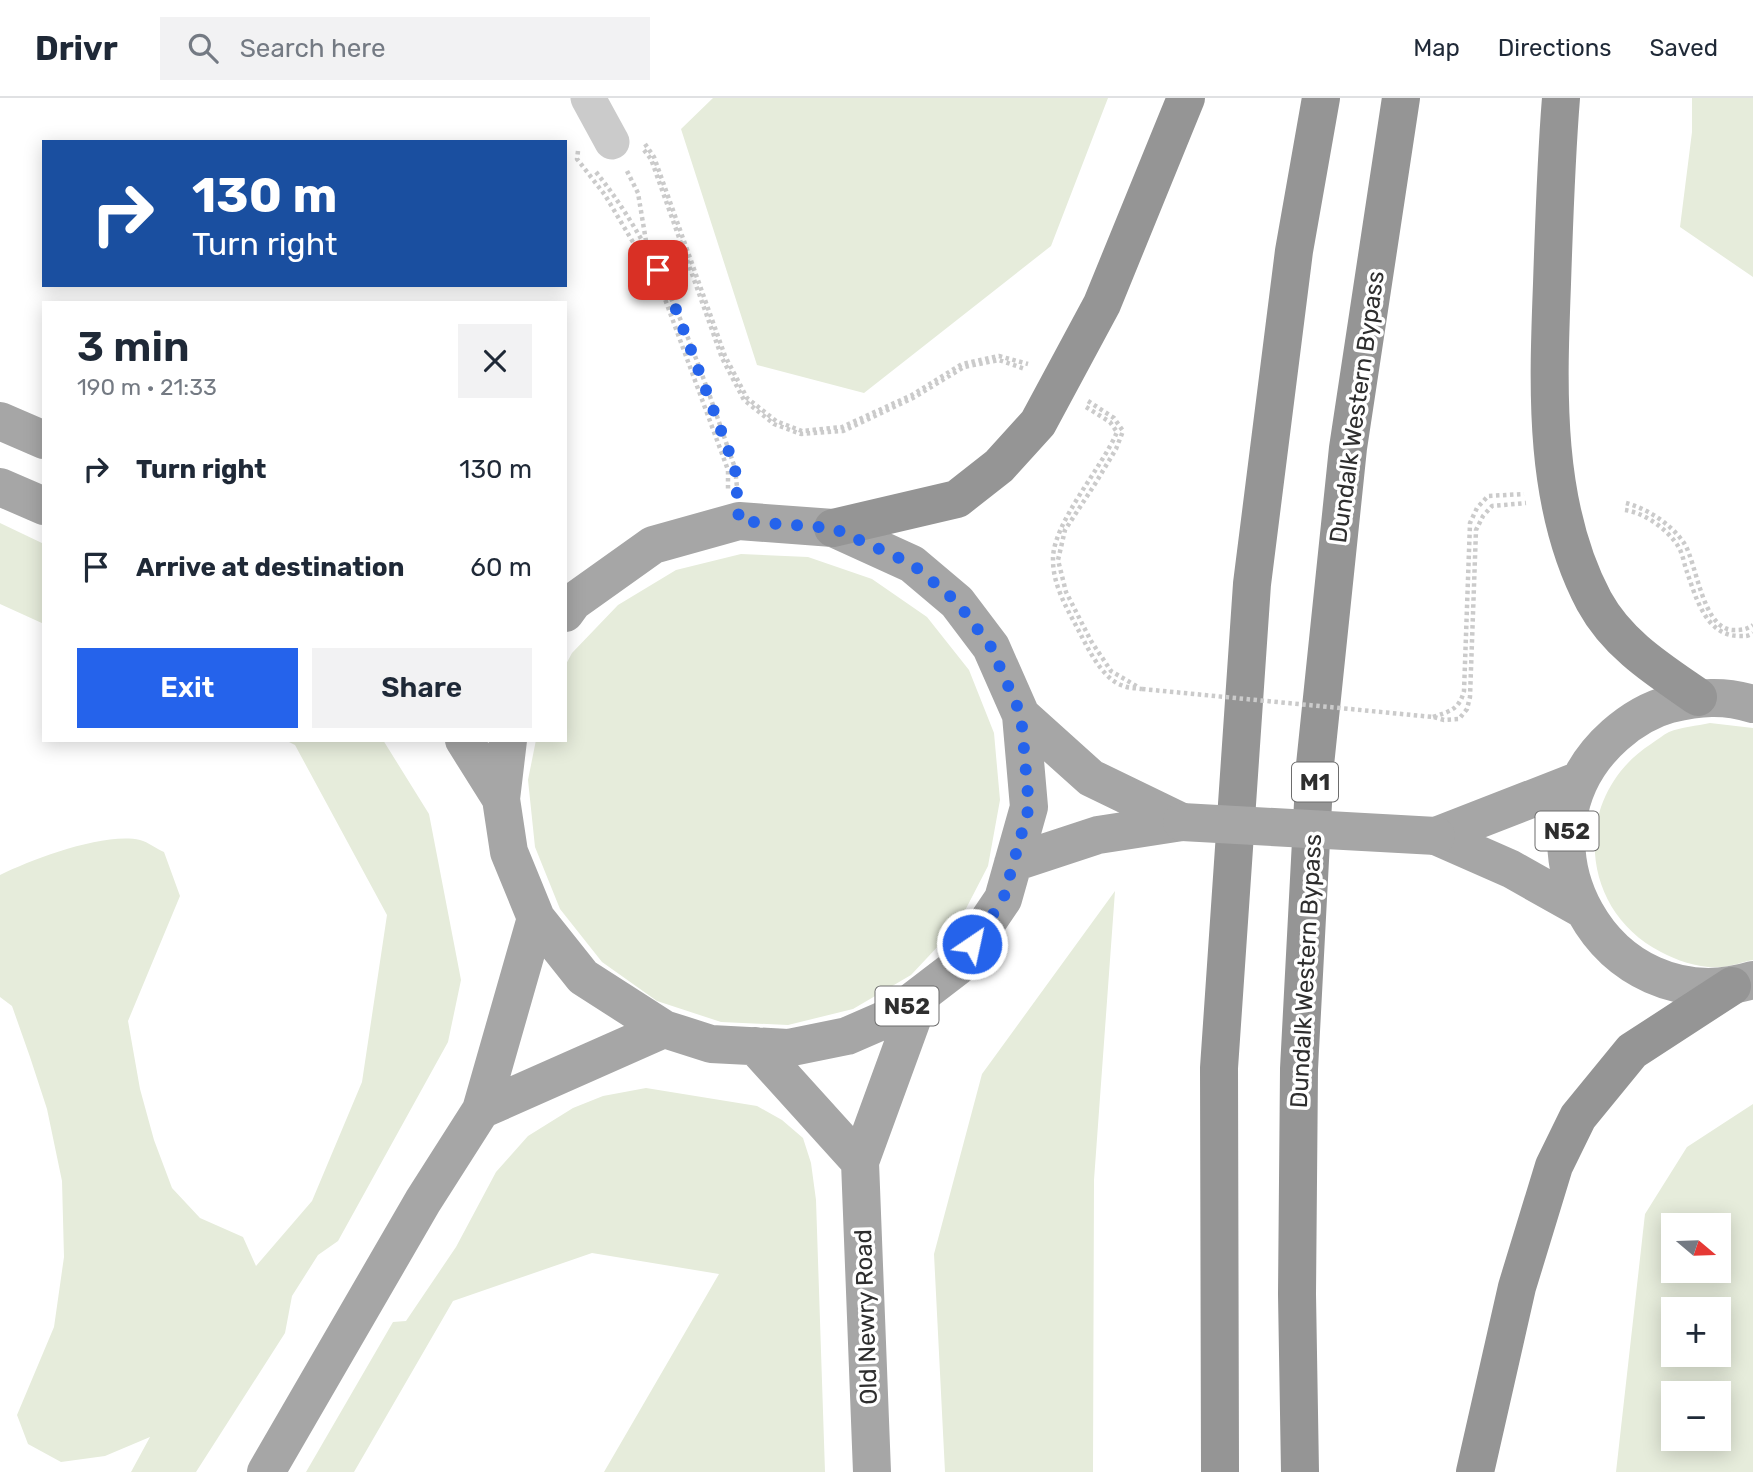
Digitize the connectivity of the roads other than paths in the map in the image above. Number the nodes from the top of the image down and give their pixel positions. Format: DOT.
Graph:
graph roads {
  1 [pos="1186,98"];
  2 [pos="1321,98"];
  3 [pos="1401,98"];
  4 [pos="1561,98"];
  5 [pos="0,421"];
  6 [pos="42,439"];
  7 [pos="0,487"];
  8 [pos="42,505"];
  9 [pos="833,528"];
  10 [pos="568,607"];
  11 [pos="1698,697"];
  12 [pos="1753,704"];
  13 [pos="1021,715"];
  14 [pos="465,742"];
  15 [pos="508,742"];
  16 [pos="1580,779"];
  17 [pos="501,799"];
  18 [pos="1182,822"];
  19 [pos="1436,836"];
  20 [pos="1013,863"];
  21 [pos="1582,909"];
  22 [pos="536,918"];
  23 [pos="1742,983"];
  24 [pos="921,995"];
  25 [pos="664,1029"];
  26 [pos="755,1046"];
  27 [pos="481,1110"];
  28 [pos="860,1162"];
  29 [pos="266,1472"];
  30 [pos="873,1472"];
  31 [pos="1220,1472"];
  32 [pos="1300,1472"];
  33 [pos="1475,1472"];
  1 -- 9 [label="highway"];
  2 -- 31 [label="highway"];
  3 -- 32 [label="highway, Dundalk Western Bypass / M1"];
  4 -- 11 [label="highway"];
  5 -- 6 [label="main road"];
  7 -- 8 [label="main road"];
  9 -- 10 [label="main road, N52"];
  9 -- 13 [label="main road, N52"];
  11 -- 12 [label="main road, N52"];
  11 -- 16 [label="main road, N52"];
  13 -- 18 [label="main road, N52"];
  13 -- 20 [label="main road, N52"];
  14 -- 17 [label="main road, N52"];
  15 -- 17 [label="main road, N52"];
  16 -- 19 [label="main road, N52"];
  16 -- 21 [label="main road, N52"];
  17 -- 22 [label="main road, N52"];
  18 -- 19 [label="main road, N52, bridge"];
  18 -- 20 [label="main road, N52"];
  19 -- 21 [label="main road, N52"];
  20 -- 24 [label="main road, N52"];
  21 -- 23 [label="main road, N52"];
  22 -- 25 [label="main road, N52"];
  22 -- 27 [label="main road"];
  23 -- 33 [label="highway"];
  24 -- 26 [label="main road, N52"];
  24 -- 28 [label="main road, Old Newry Road"];
  25 -- 26 [label="main road, N52"];
  25 -- 27 [label="main road"];
  26 -- 28 [label="main road"];
  27 -- 29 [label="main road"];
  28 -- 30 [label="main road, Old Newry Road"];
}
